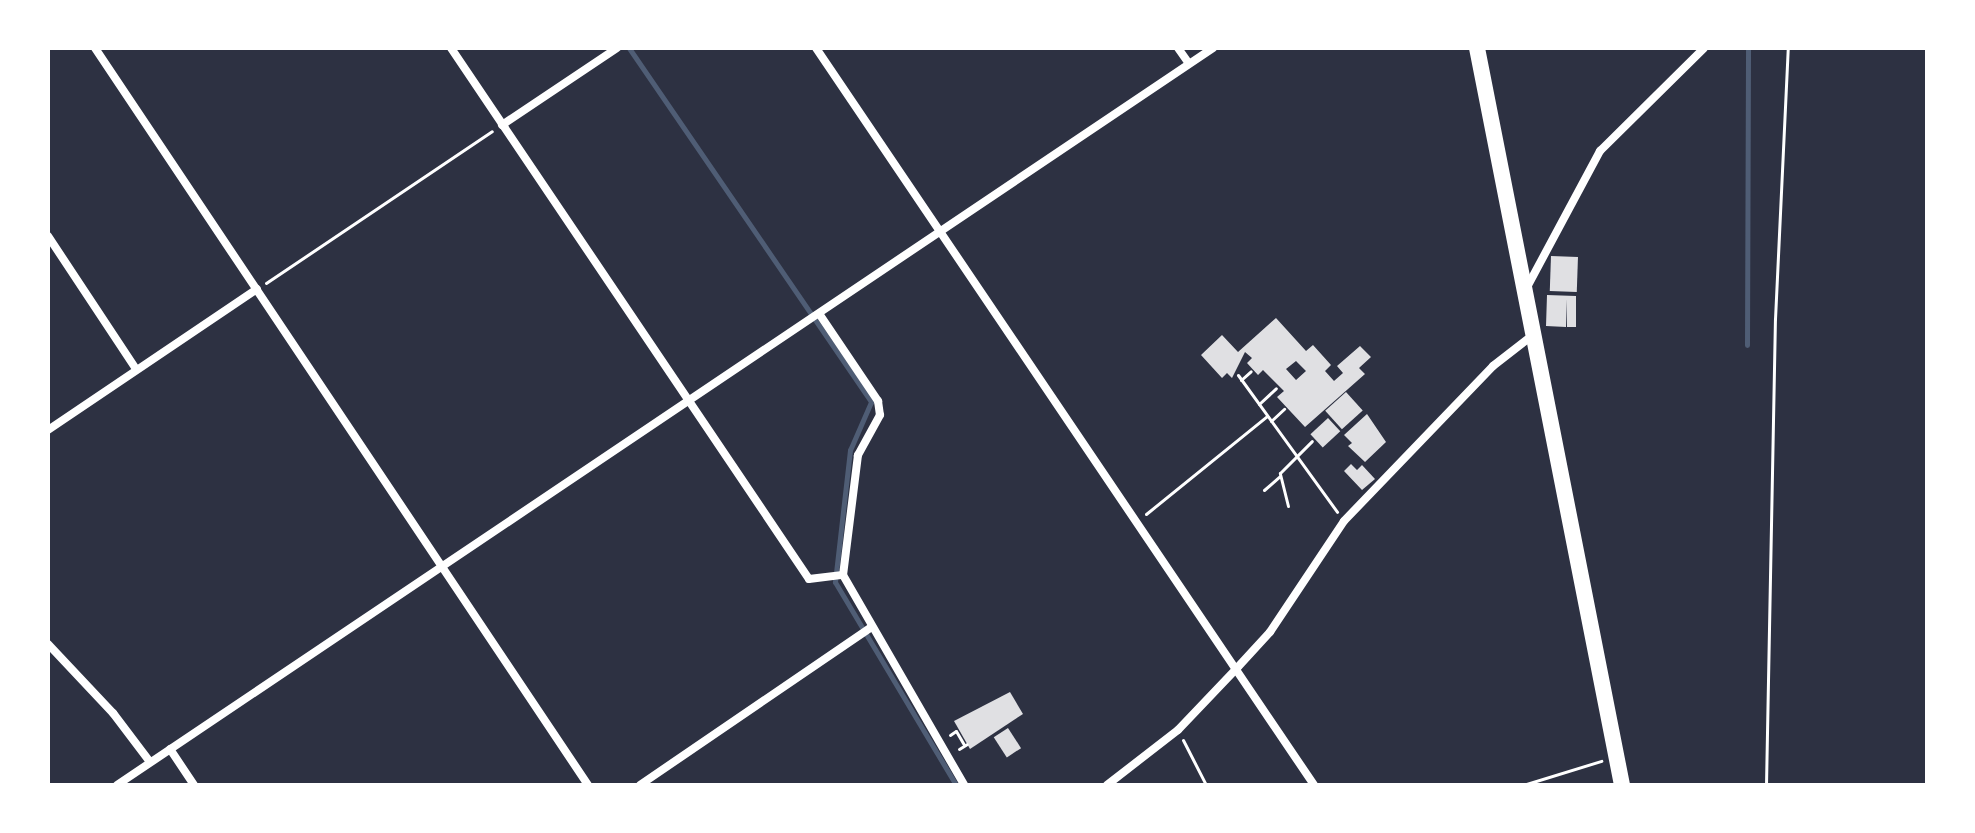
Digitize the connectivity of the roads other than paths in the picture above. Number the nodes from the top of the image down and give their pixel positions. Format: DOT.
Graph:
graph roads {
  1 [pos="95,48"];
  2 [pos="451,48"];
  3 [pos="617,48"];
  4 [pos="816,48"];
  5 [pos="1178,48"];
  6 [pos="1213,48"];
  7 [pos="1477,48"];
  8 [pos="1704,48"];
  9 [pos="1189,64"];
  10 [pos="502,125"];
  11 [pos="941,232"];
  12 [pos="48,236"];
  13 [pos="257,289"];
  14 [pos="1526,290"];
  15 [pos="820,315"];
  16 [pos="1534,334"];
  17 [pos="136,369"];
  18 [pos="691,403"];
  19 [pos="48,430"];
  20 [pos="444,566"];
  21 [pos="843,575"];
  22 [pos="872,627"];
  23 [pos="48,644"];
  24 [pos="1237,668"];
  25 [pos="170,749"];
  26 [pos="150,762"];
  27 [pos="962,784"];
  28 [pos="117,785"];
  29 [pos="194,785"];
  30 [pos="588,785"];
  31 [pos="640,785"];
  32 [pos="1107,785"];
  33 [pos="1314,785"];
  34 [pos="1622,785"];
  1 -- 13 [label="street"];
  2 -- 10 [label="street"];
  3 -- 10 [label="street"];
  4 -- 11 [label="street"];
  5 -- 9 [label="street"];
  6 -- 9 [label="street"];
  7 -- 14 [label="highway"];
  8 -- 14 [label="street"];
  9 -- 11 [label="street"];
  10 -- 18 [label="street"];
  11 -- 15 [label="street"];
  11 -- 24 [label="street"];
  12 -- 17 [label="street"];
  13 -- 17 [label="street"];
  13 -- 20 [label="street"];
  14 -- 16 [label="highway"];
  15 -- 18 [label="street"];
  15 -- 21 [label="street"];
  16 -- 24 [label="street"];
  16 -- 34 [label="highway"];
  17 -- 19 [label="street"];
  18 -- 20 [label="street"];
  18 -- 21 [label="street"];
  20 -- 25 [label="street"];
  20 -- 30 [label="street"];
  21 -- 22 [label="street"];
  22 -- 27 [label="street"];
  22 -- 31 [label="street"];
  23 -- 26 [label="street"];
  24 -- 32 [label="street"];
  24 -- 33 [label="street"];
  25 -- 26 [label="street"];
  25 -- 29 [label="street"];
  26 -- 28 [label="street"];
}
